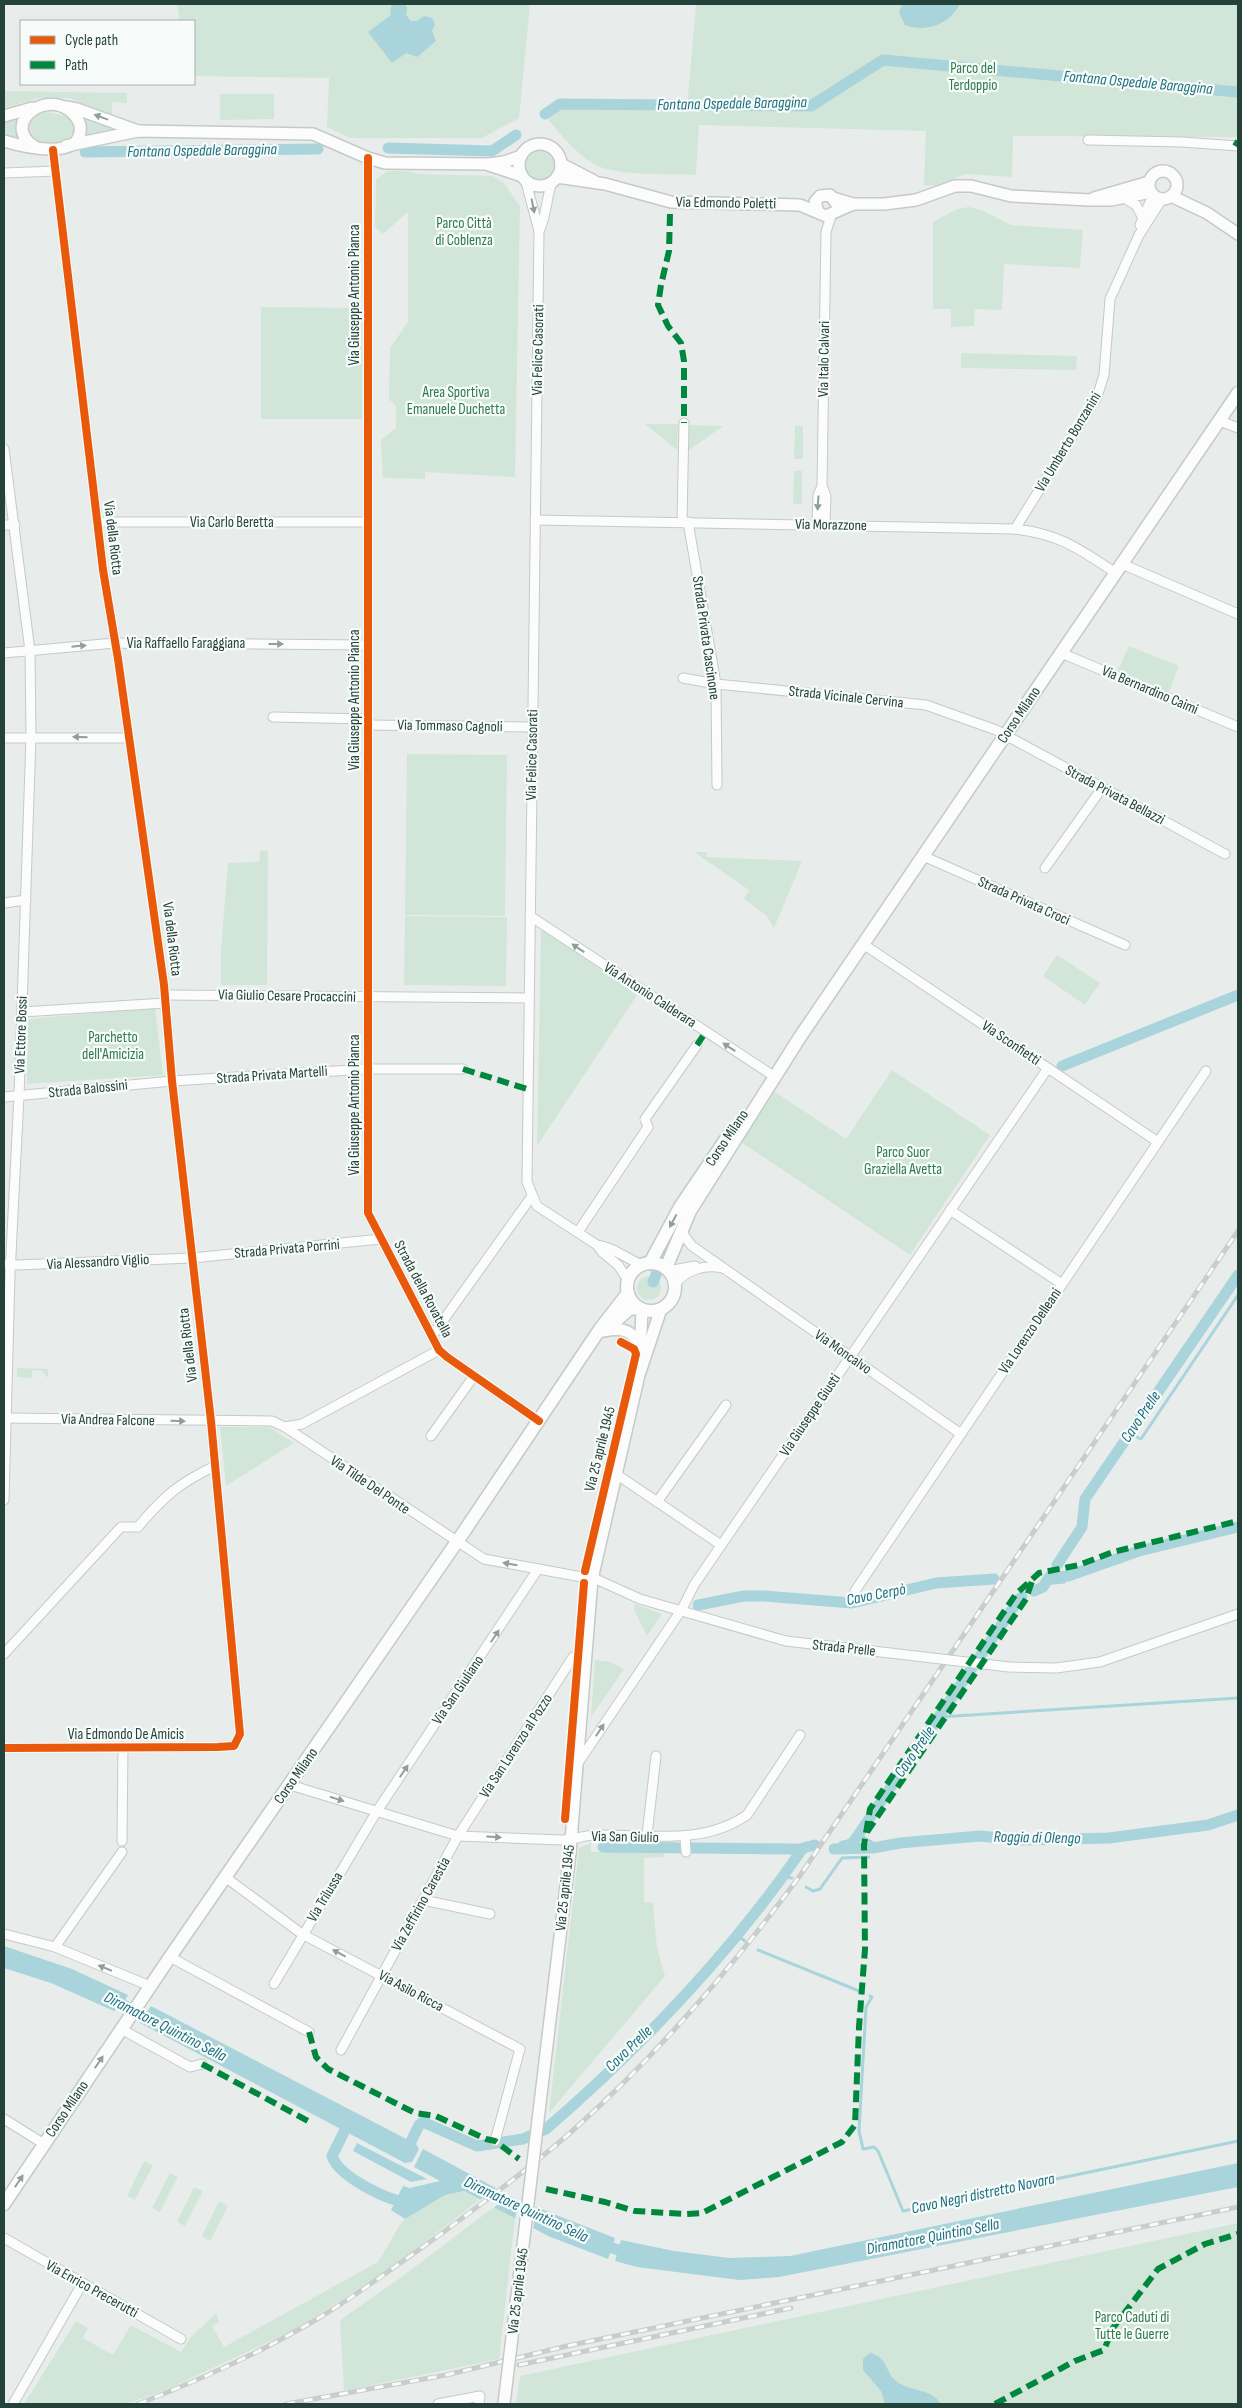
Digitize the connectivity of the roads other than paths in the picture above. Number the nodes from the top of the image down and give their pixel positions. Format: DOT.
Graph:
graph roads {
  1 [pos="64,107"];
  2 [pos="34,108"];
  3 [pos="4,116"];
  4 [pos="138,131"];
  5 [pos="1088,140"];
  6 [pos="4,141"];
  7 [pos="66,146"];
  8 [pos="1238,146"];
  9 [pos="37,148"];
  10 [pos="53,150"];
  11 [pos="521,156"];
  12 [pos="368,158"];
  13 [pos="488,164"];
  14 [pos="561,164"];
  15 [pos="55,171"];
  16 [pos="4,173"];
  17 [pos="524,179"];
  18 [pos="555,180"];
  19 [pos="595,182"];
  20 [pos="1151,190"];
  21 [pos="1171,194"];
  22 [pos="833,198"];
  23 [pos="1124,198"];
  24 [pos="817,199"];
  25 [pos="1090,200"];
  26 [pos="854,204"];
  27 [pos="800,205"];
  28 [pos="834,212"];
  29 [pos="819,213"];
  30 [pos="1143,218"];
  31 [pos="540,231"];
  32 [pos="826,232"];
  33 [pos="1238,234"];
  34 [pos="1139,235"];
  35 [pos="1238,393"];
  36 [pos="1220,421"];
  37 [pos="684,423"];
  38 [pos="1238,428"];
  39 [pos="4,449"];
  40 [pos="536,520"];
  41 [pos="97,522"];
  42 [pos="368,522"];
  43 [pos="685,522"];
  44 [pos="4,525"];
  45 [pos="15,525"];
  46 [pos="821,525"];
  47 [pos="1015,529"];
  48 [pos="1119,568"];
  49 [pos="1238,614"];
  50 [pos="114,643"];
  51 [pos="368,645"];
  52 [pos="30,651"];
  53 [pos="4,653"];
  54 [pos="1062,653"];
  55 [pos="683,678"];
  56 [pos="716,684"];
  57 [pos="273,717"];
  58 [pos="368,722"];
  59 [pos="532,727"];
  60 [pos="1238,727"];
  61 [pos="31,736"];
  62 [pos="1005,736"];
  63 [pos="4,738"];
  64 [pos="129,738"];
  65 [pos="717,785"];
  66 [pos="1102,788"];
  67 [pos="1225,854"];
  68 [pos="923,856"];
  69 [pos="1045,868"];
  70 [pos="26,900"];
  71 [pos="4,903"];
  72 [pos="530,916"];
  73 [pos="863,944"];
  74 [pos="1125,945"];
  75 [pos="368,998"];
  76 [pos="528,998"];
  77 [pos="165,999"];
  78 [pos="22,1012"];
  79 [pos="800,1037"];
  80 [pos="697,1045"];
  81 [pos="1048,1068"];
  82 [pos="368,1069"];
  83 [pos="463,1069"];
  84 [pos="1206,1071"];
  85 [pos="770,1074"];
  86 [pos="172,1081"];
  87 [pos="19,1096"];
  88 [pos="4,1097"];
  89 [pos="1158,1142"];
  90 [pos="532,1196"];
  91 [pos="950,1210"];
  92 [pos="690,1211"];
  93 [pos="682,1230"];
  94 [pos="578,1232"];
  95 [pos="381,1239"];
  96 [pos="597,1245"];
  97 [pos="192,1258"];
  98 [pos="7,1264"];
  99 [pos="646,1264"];
  100 [pos="722,1267"];
  101 [pos="667,1270"];
  102 [pos="687,1270"];
  103 [pos="1062,1284"];
  104 [pos="675,1285"];
  105 [pos="628,1286"];
  106 [pos="641,1308"];
  107 [pos="661,1309"];
  108 [pos="648,1326"];
  109 [pos="604,1331"];
  110 [pos="432,1336"];
  111 [pos="588,1347"];
  112 [pos="640,1348"];
  113 [pos="440,1351"];
  114 [pos="850,1357"];
  115 [pos="638,1375"];
  116 [pos="474,1376"];
  117 [pos="726,1405"];
  118 [pos="5,1418"];
  119 [pos="539,1421"];
  120 [pos="211,1422"];
  121 [pos="285,1427"];
  122 [pos="961,1434"];
  123 [pos="430,1436"];
  124 [pos="215,1466"];
  125 [pos="616,1474"];
  126 [pos="4,1500"];
  127 [pos="657,1502"];
  128 [pos="456,1543"];
  129 [pos="721,1545"];
  130 [pos="538,1569"];
  131 [pos="592,1579"];
  132 [pos="855,1591"];
  133 [pos="682,1609"];
  134 [pos="1238,1614"];
  135 [pos="4,1654"];
  136 [pos="573,1657"];
  137 [pos="240,1734"];
  138 [pos="800,1735"];
  139 [pos="4,1748"];
  140 [pos="123,1748"];
  141 [pos="656,1756"];
  142 [pos="577,1764"];
  143 [pos="290,1785"];
  144 [pos="377,1811"];
  145 [pos="647,1835"];
  146 [pos="458,1836"];
  147 [pos="571,1840"];
  148 [pos="122,1841"];
  149 [pos="122,1852"];
  150 [pos="225,1877"];
  151 [pos="423,1900"];
  152 [pos="490,1914"];
  153 [pos="4,1934"];
  154 [pos="302,1934"];
  155 [pos="55,1947"];
  156 [pos="170,1957"];
  157 [pos="382,1976"];
  158 [pos="274,1984"];
  159 [pos="150,1986"];
  160 [pos="123,2026"];
  161 [pos="309,2032"];
  162 [pos="341,2050"];
  163 [pos="202,2064"];
  164 [pos="4,2119"];
  165 [pos="496,2140"];
  166 [pos="44,2144"];
  167 [pos="4,2204"];
  168 [pos="4,2238"];
  169 [pos="82,2284"];
  170 [pos="181,2339"];
  171 [pos="480,2400"];
  172 [pos="13,2404"];
  173 [pos="438,2404"];
  174 [pos="504,2404"];
  1 -- 2 [label="street"];
  4 -- 1 [label="street, one-way"];
  1 -- 7 [label="street"];
  2 -- 3 [label="street"];
  2 -- 9 [label="street"];
  4 -- 7 [label="street"];
  4 -- 12 [label="street"];
  5 -- 8 [label="street"];
  6 -- 9 [label="street"];
  7 -- 10 [label="street"];
  9 -- 10 [label="street"];
  10 -- 15 [label="street, Via della Riotta"];
  11 -- 13 [label="street"];
  11 -- 14 [label="street"];
  11 -- 17 [label="street"];
  12 -- 13 [label="street"];
  12 -- 42 [label="street, Via Giuseppe Antonio Pianca"];
  13 -- 17 [label="street"];
  14 -- 18 [label="street"];
  14 -- 19 [label="street, Via Edmondo Poletti"];
  15 -- 16 [label="street"];
  15 -- 41 [label="street, Via della Riotta"];
  17 -- 18 [label="street"];
  17 -- 31 [label="street, one-way"];
  18 -- 19 [label="street, Via Edmondo Poletti"];
  18 -- 31 [label="street"];
  19 -- 27 [label="street, Via Edmondo Poletti"];
  20 -- 21 [label="street, Via Edmondo Poletti"];
  20 -- 21 [label="street, Via Edmondo Poletti"];
  20 -- 23 [label="street, Via Edmondo Poletti"];
  20 -- 25 [label="street, Via Edmondo Poletti"];
  20 -- 30 [label="street, Via Umberto Bonzanini"];
  21 -- 33 [label="street, Via Edmondo Poletti"];
  21 -- 34 [label="street, Via Umberto Bonzanini"];
  22 -- 24 [label="street, Via Edmondo Poletti"];
  22 -- 26 [label="street, Via Edmondo Poletti"];
  22 -- 28 [label="street"];
  23 -- 25 [label="street, Via Edmondo Poletti"];
  23 -- 30 [label="street"];
  24 -- 27 [label="street, Via Edmondo Poletti"];
  24 -- 29 [label="street"];
  25 -- 26 [label="street, Via Edmondo Poletti"];
  26 -- 28 [label="street, Via Edmondo Poletti"];
  27 -- 29 [label="street, Via Edmondo Poletti"];
  28 -- 29 [label="street, Via Edmondo Poletti"];
  28 -- 32 [label="street, Via Italo Calvari"];
  29 -- 32 [label="street, Via Italo Calvari"];
  30 -- 34 [label="street, Via Umberto Bonzanini"];
  31 -- 40 [label="street, Via Felice Casorati"];
  32 -- 46 [label="street, Via Italo Calvari"];
  34 -- 47 [label="street, Via Umberto Bonzanini"];
  35 -- 36 [label="main road, Corso Milano"];
  36 -- 38 [label="street"];
  36 -- 48 [label="main road, Corso Milano"];
  37 -- 43 [label="street, Strada Privata Cascinone"];
  39 -- 45 [label="street, Via Ettore Bossi"];
  40 -- 43 [label="street, Via Morazzone"];
  40 -- 59 [label="street, Via Felice Casorati"];
  41 -- 42 [label="street, Via Carlo Beretta"];
  41 -- 50 [label="street, Via della Riotta"];
  42 -- 51 [label="street, Via Giuseppe Antonio Pianca"];
  43 -- 46 [label="street, Via Morazzone"];
  43 -- 56 [label="street, Strada Privata Cascinone"];
  44 -- 45 [label="street"];
  45 -- 52 [label="street, Via Ettore Bossi"];
  46 -- 47 [label="street, Via Morazzone"];
  47 -- 48 [label="street, Via Morazzone"];
  48 -- 49 [label="street, Via Morazzone"];
  48 -- 54 [label="main road, Corso Milano"];
  50 -- 51 [label="street, Via Raffaello Faraggiana, one-way"];
  52 -- 50 [label="street, Via Raffaello Faraggiana, one-way"];
  50 -- 64 [label="street, Via della Riotta"];
  51 -- 58 [label="street, Via Giuseppe Antonio Pianca"];
  52 -- 53 [label="street, Via Raffaello Faraggiana"];
  52 -- 61 [label="street, Via Ettore Bossi"];
  54 -- 60 [label="street, Via Bernardino Caimi"];
  54 -- 62 [label="main road, Corso Milano"];
  55 -- 56 [label="street, Strada Vicinale Cervina"];
  56 -- 62 [label="street, Strada Vicinale Cervina"];
  56 -- 65 [label="street, Strada Privata Cascinone"];
  57 -- 58 [label="street, Via Giuseppe Antonio Pianca"];
  58 -- 59 [label="street, Via Tommaso Cagnoli"];
  58 -- 75 [label="street, Via Giuseppe Antonio Pianca"];
  59 -- 72 [label="street, Via Felice Casorati"];
  61 -- 63 [label="street"];
  64 -- 61 [label="street, one-way"];
  61 -- 70 [label="street, Via Ettore Bossi"];
  62 -- 66 [label="street, Strada Privata Bellazzi"];
  62 -- 68 [label="main road, Corso Milano"];
  64 -- 77 [label="street, Via della Riotta"];
  66 -- 67 [label="street, Strada Privata Bellazzi"];
  66 -- 69 [label="street"];
  68 -- 73 [label="main road, Corso Milano"];
  68 -- 74 [label="street, Strada Privata Croci"];
  70 -- 71 [label="street"];
  70 -- 78 [label="street, Via Ettore Bossi"];
  72 -- 76 [label="street, Via Felice Casorati"];
  85 -- 72 [label="street, Via Antonio Calderara, one-way"];
  73 -- 79 [label="main road, Corso Milano"];
  73 -- 81 [label="street, Via Sconfietti"];
  75 -- 76 [label="street, Via Giulio Cesare Procaccini"];
  75 -- 77 [label="street, Via Giulio Cesare Procaccini"];
  75 -- 82 [label="street, Via Giuseppe Antonio Pianca"];
  76 -- 90 [label="street, Via Felice Casorati"];
  77 -- 78 [label="street, Via Giulio Cesare Procaccini"];
  77 -- 86 [label="street, Via della Riotta"];
  78 -- 87 [label="street, Via Ettore Bossi"];
  79 -- 85 [label="main road, Corso Milano"];
  79 -- 92 [label="main road, Corso Milano"];
  80 -- 94 [label="street"];
  81 -- 89 [label="street, Via Sconfietti"];
  81 -- 91 [label="street, Via Giuseppe Giusti"];
  82 -- 83 [label="street, Strada Privata Martelli"];
  82 -- 86 [label="street, Strada Privata Martelli"];
  82 -- 95 [label="street, Via Giuseppe Antonio Pianca"];
  84 -- 89 [label="street, Via Lorenzo Delleani"];
  85 -- 92 [label="main road"];
  85 -- 99 [label="main road, Corso Milano, one-way"];
  86 -- 87 [label="street, Strada Balossini"];
  86 -- 97 [label="street, Via della Riotta"];
  87 -- 88 [label="street, Strada Balossini"];
  87 -- 98 [label="street, Via Ettore Bossi"];
  89 -- 103 [label="street, Via Lorenzo Delleani"];
  90 -- 94 [label="street"];
  90 -- 110 [label="street, Strada della Rovatella"];
  91 -- 103 [label="street"];
  91 -- 114 [label="street, Via Giuseppe Giusti"];
  92 -- 93 [label="main road, Corso Milano"];
  93 -- 100 [label="street, Via Moncalvo"];
  93 -- 101 [label="main road, Corso Milano"];
  94 -- 96 [label="street"];
  95 -- 97 [label="street, Strada Privata Porrini"];
  95 -- 110 [label="street, Strada della Rovatella"];
  96 -- 99 [label="street"];
  96 -- 105 [label="street"];
  97 -- 98 [label="street, Via Alessandro Viglio"];
  97 -- 120 [label="street, Via della Riotta"];
  98 -- 118 [label="street, Via Ettore Bossi"];
  99 -- 101 [label="main road"];
  99 -- 105 [label="main road"];
  100 -- 102 [label="street"];
  100 -- 114 [label="street, Via Moncalvo"];
  101 -- 102 [label="street"];
  101 -- 104 [label="main road"];
  102 -- 104 [label="street"];
  103 -- 122 [label="street, Via Lorenzo Delleani"];
  104 -- 107 [label="main road"];
  105 -- 106 [label="main road"];
  105 -- 111 [label="main road, Corso Milano"];
  106 -- 107 [label="main road"];
  106 -- 108 [label="street"];
  106 -- 109 [label="main road, Corso Milano"];
  107 -- 108 [label="street"];
  108 -- 112 [label="street, Via 25 aprile 1945"];
  108 -- 115 [label="street, Via 25 aprile 1945"];
  109 -- 111 [label="main road, Corso Milano"];
  109 -- 112 [label="street"];
  110 -- 113 [label="street, Strada della Rovatella"];
  111 -- 119 [label="main road, Corso Milano"];
  112 -- 115 [label="street, Via 25 aprile 1945"];
  113 -- 116 [label="street"];
  113 -- 121 [label="street"];
  114 -- 122 [label="street, Via Moncalvo"];
  114 -- 129 [label="street, Via Giuseppe Giusti"];
  115 -- 125 [label="street, Via 25 aprile 1945"];
  116 -- 119 [label="street"];
  116 -- 123 [label="street"];
  117 -- 127 [label="street"];
  118 -- 120 [label="street, Via Andrea Falcone, one-way"];
  118 -- 126 [label="street, Via Ettore Bossi"];
  119 -- 128 [label="main road, Corso Milano"];
  120 -- 121 [label="street, Via Andrea Falcone"];
  120 -- 124 [label="street, Via della Riotta"];
  121 -- 128 [label="street, Via Tilde Del Ponte"];
  122 -- 132 [label="street, Via Lorenzo Delleani"];
  124 -- 135 [label="street"];
  124 -- 137 [label="street, Via della Riotta"];
  125 -- 127 [label="street"];
  125 -- 131 [label="street, Via 25 aprile 1945"];
  127 -- 129 [label="street"];
  130 -- 128 [label="street, Strada Prelle, one-way"];
  128 -- 143 [label="main road, Corso Milano"];
  129 -- 133 [label="street, Via Giuseppe Giusti"];
  130 -- 131 [label="street, Strada Prelle"];
  144 -- 130 [label="street, Via San Giuliano, one-way"];
  131 -- 133 [label="street, Strada Prelle"];
  131 -- 142 [label="street, Via 25 aprile 1945"];
  133 -- 134 [label="street, Strada Prelle, bridge"];
  142 -- 133 [label="street, Via Giuseppe Giusti, one-way"];
  136 -- 146 [label="street, Via San Lorenzo al Pozzo"];
  137 -- 140 [label="street, Via Edmondo De Amicis"];
  138 -- 145 [label="street, Via San Giulio"];
  139 -- 140 [label="street, Via Edmondo De Amicis"];
  140 -- 148 [label="street"];
  141 -- 145 [label="street"];
  142 -- 147 [label="street, Via 25 aprile 1945"];
  143 -- 144 [label="street, Via San Giulio, one-way"];
  143 -- 150 [label="main road, Corso Milano"];
  144 -- 146 [label="street, Via San Giulio"];
  144 -- 154 [label="street, Via Trilussa"];
  145 -- 147 [label="street, Via San Giulio"];
  146 -- 147 [label="street, Via San Giulio, one-way"];
  146 -- 151 [label="street, Via Zeffirino Carestia"];
  147 -- 174 [label="street, Via 25 aprile 1945, bridge"];
  149 -- 155 [label="street"];
  150 -- 154 [label="street, Via Asilo Ricca"];
  150 -- 156 [label="main road, Corso Milano"];
  151 -- 152 [label="street"];
  151 -- 157 [label="street, Via Zeffirino Carestia"];
  153 -- 155 [label="street"];
  157 -- 154 [label="street, Via Asilo Ricca, one-way"];
  154 -- 158 [label="street, Via Trilussa"];
  159 -- 155 [label="street, one-way"];
  156 -- 159 [label="main road, Corso Milano"];
  156 -- 161 [label="street"];
  157 -- 162 [label="street, Via Zeffirino Carestia"];
  157 -- 165 [label="street, Via Asilo Ricca"];
  159 -- 160 [label="main road, Corso Milano"];
  160 -- 163 [label="street"];
  166 -- 160 [label="main road, Corso Milano, one-way"];
  164 -- 166 [label="street"];
  167 -- 166 [label="main road, Corso Milano, one-way"];
  168 -- 169 [label="street, Via Enrico Precerutti"];
  169 -- 170 [label="street, Via Enrico Precerutti"];
  169 -- 172 [label="street"];
  171 -- 173 [label="street"];
}
